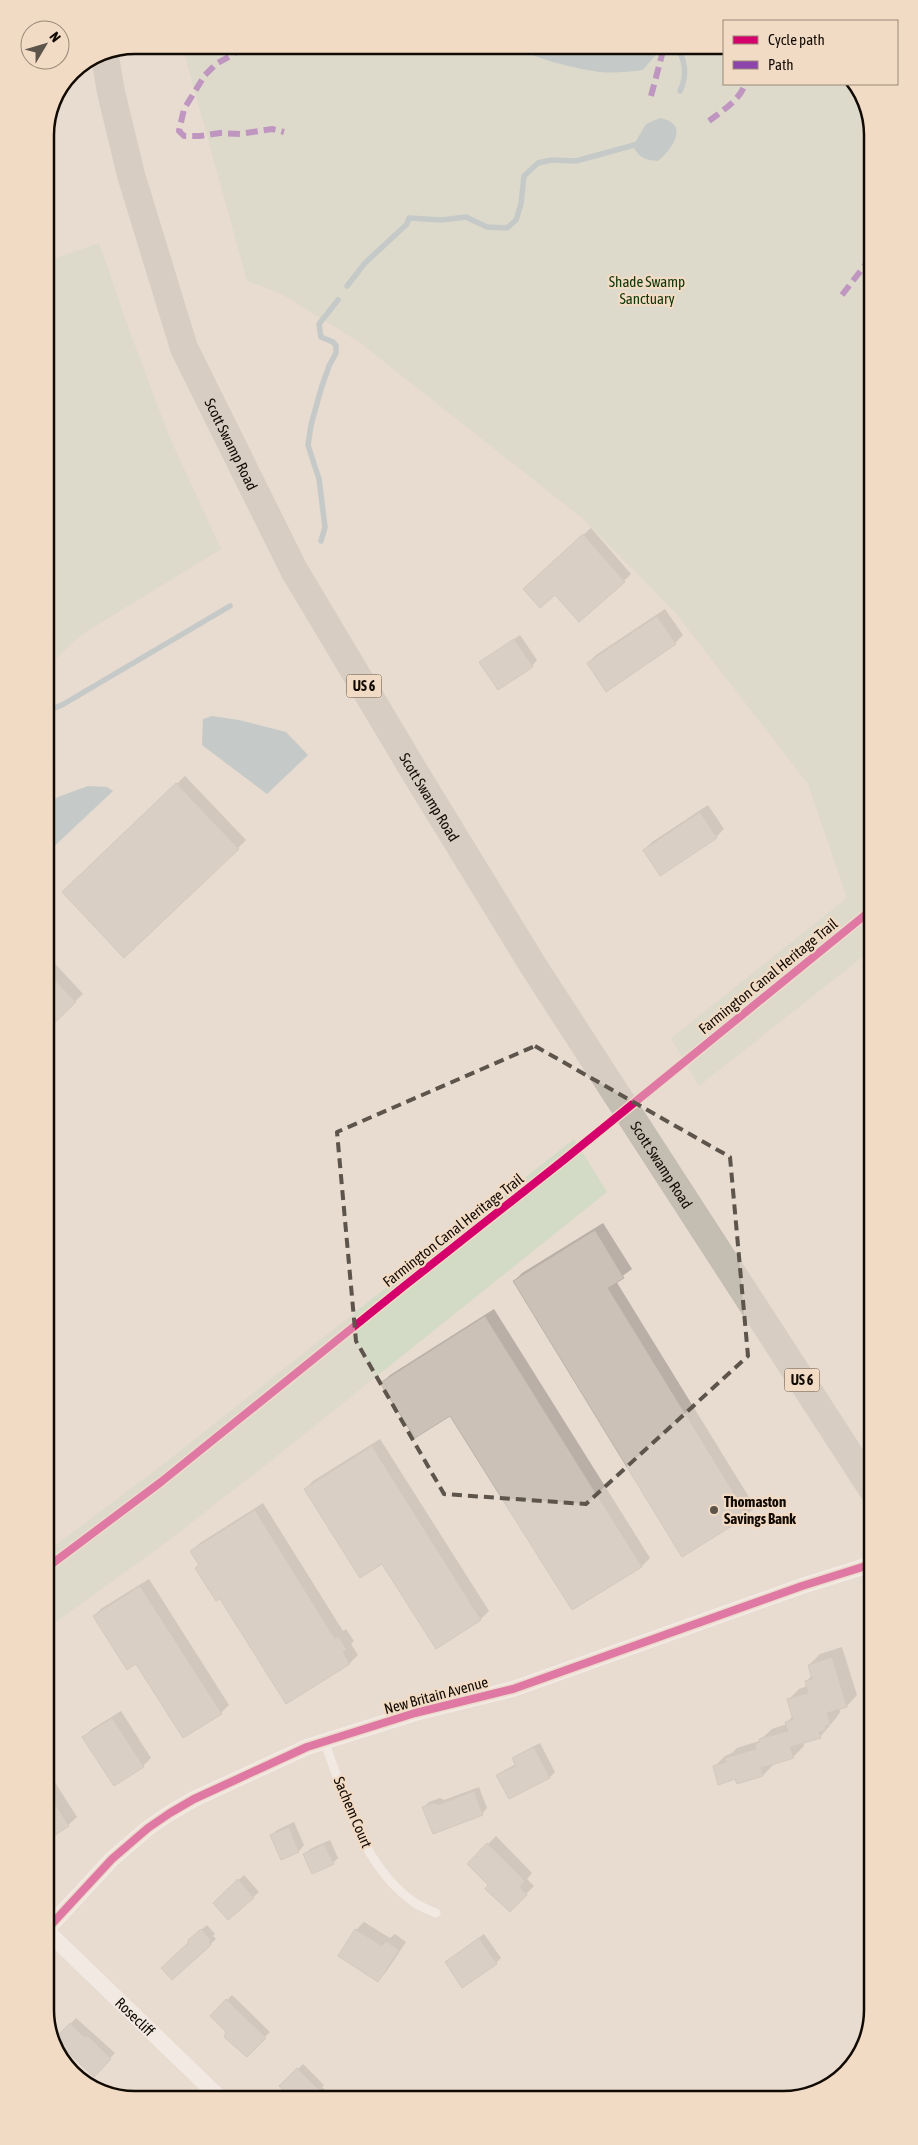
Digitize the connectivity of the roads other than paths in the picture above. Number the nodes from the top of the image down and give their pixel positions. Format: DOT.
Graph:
graph roads {
  1 [pos="105,60"];
  2 [pos="864,1477"];
  3 [pos="864,1567"];
  4 [pos="324,1741"];
  5 [pos="436,1913"];
  6 [pos="54,1922"];
  7 [pos="54,1937"];
  8 [pos="213,2091"];
  1 -- 2 [label="highway, Scott Swamp Road / US 6"];
  3 -- 4 [label="street, New Britain Avenue"];
  4 -- 5 [label="lane, Sachem Court"];
  4 -- 6 [label="street, New Britain Avenue"];
  7 -- 8 [label="street, Rosecliff"];
}
